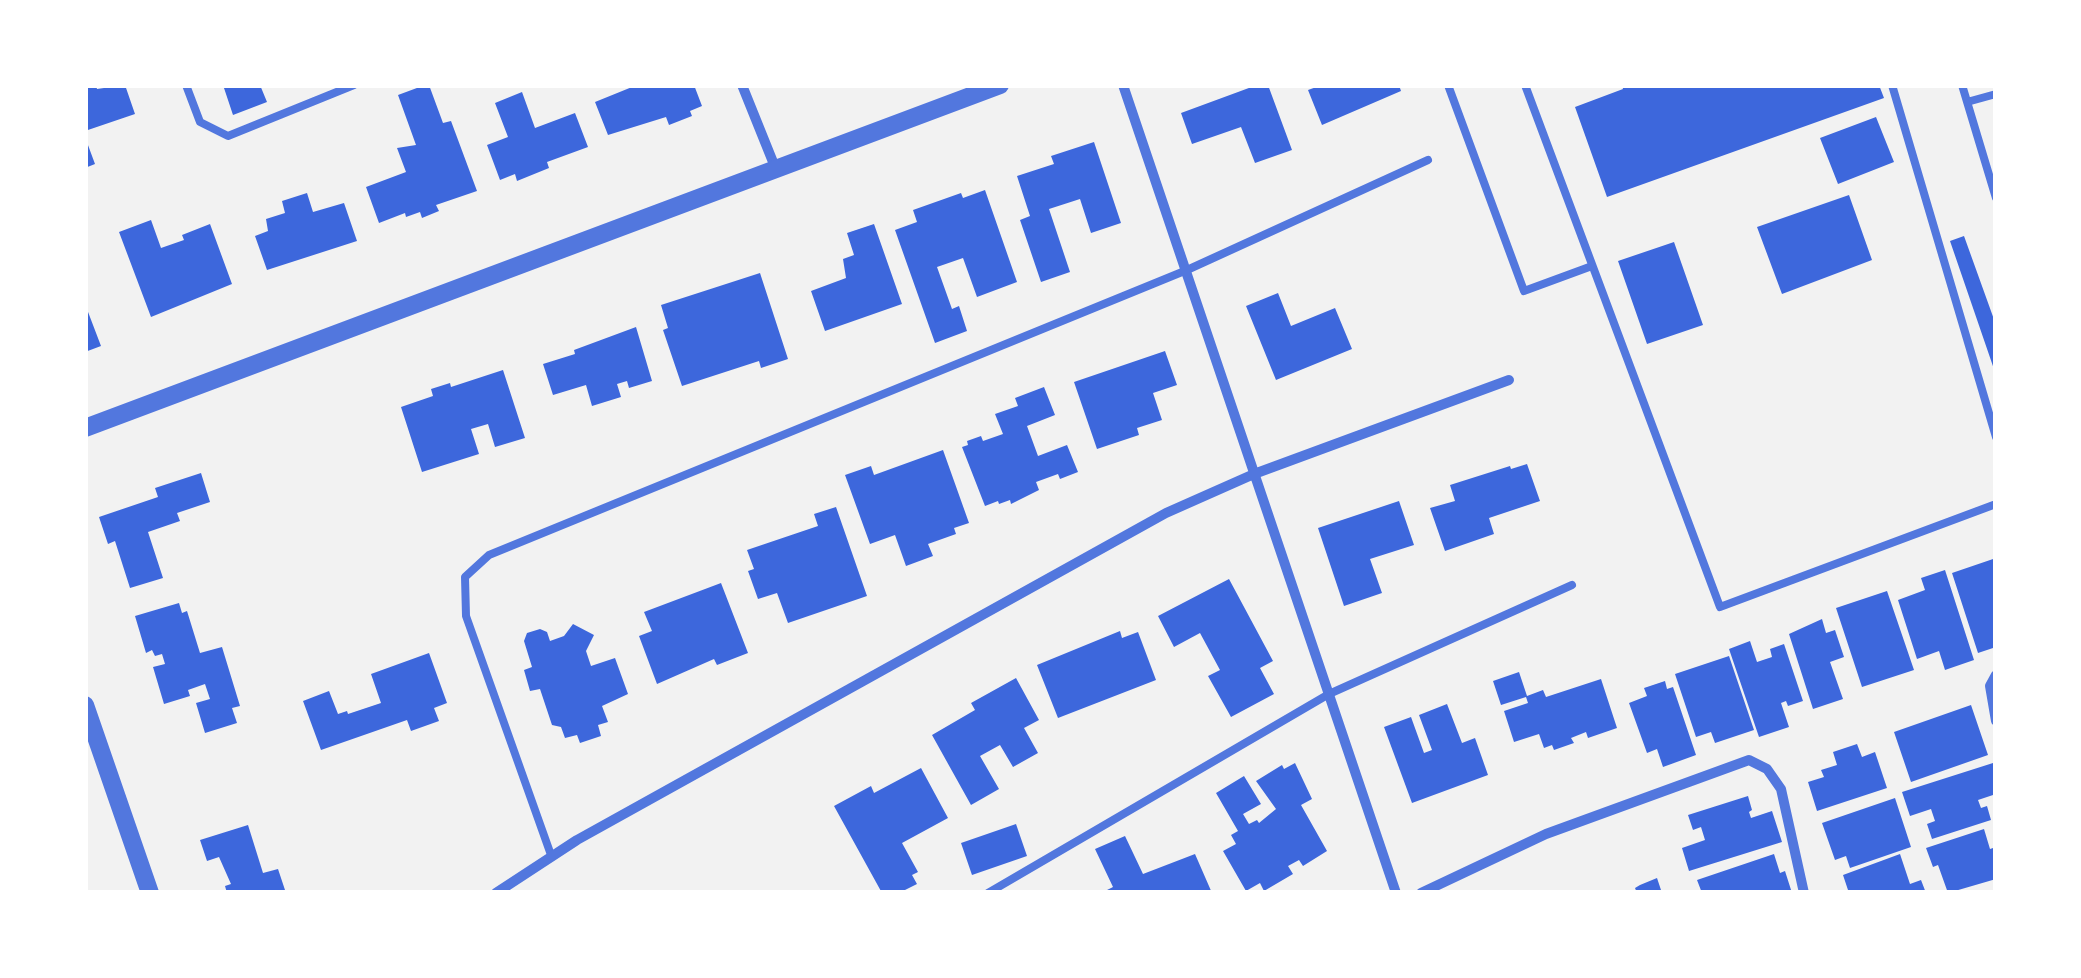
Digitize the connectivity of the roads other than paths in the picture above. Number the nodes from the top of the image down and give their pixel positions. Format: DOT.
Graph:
graph roads {
  1 [pos="186,85"];
  2 [pos="354,85"];
  3 [pos="742,85"];
  4 [pos="1000,85"];
  5 [pos="1124,85"];
  6 [pos="1448,85"];
  7 [pos="1525,85"];
  8 [pos="1892,85"];
  9 [pos="1962,85"];
  10 [pos="1996,94"];
  11 [pos="1967,102"];
  12 [pos="1428,160"];
  13 [pos="775,168"];
  14 [pos="1996,198"];
  15 [pos="1592,266"];
  16 [pos="1188,270"];
  17 [pos="1509,380"];
  18 [pos="85,428"];
  19 [pos="1996,437"];
  20 [pos="1254,474"];
  21 [pos="1996,504"];
  22 [pos="1572,586"];
  23 [pos="1996,674"];
  24 [pos="1329,694"];
  25 [pos="85,706"];
  26 [pos="1996,722"];
  27 [pos="90,737"];
  28 [pos="551,855"];
  29 [pos="150,893"];
  30 [pos="496,893"];
  31 [pos="988,893"];
  32 [pos="1396,893"];
  33 [pos="1421,893"];
  34 [pos="1804,893"];
  1 -- 2 [label="lane"];
  3 -- 13 [label="street"];
  4 -- 13 [label="street"];
  5 -- 16 [label="street"];
  6 -- 15 [label="lane"];
  7 -- 15 [label="lane"];
  8 -- 19 [label="lane"];
  9 -- 11 [label="lane"];
  10 -- 11 [label="lane"];
  11 -- 14 [label="lane"];
  12 -- 16 [label="lane"];
  13 -- 18 [label="street"];
  15 -- 21 [label="lane"];
  16 -- 20 [label="street"];
  16 -- 28 [label="lane"];
  17 -- 20 [label="street"];
  20 -- 24 [label="street"];
  20 -- 28 [label="street"];
  22 -- 24 [label="lane"];
  23 -- 26 [label="street"];
  24 -- 31 [label="lane"];
  24 -- 32 [label="street"];
  25 -- 27 [label="street"];
  27 -- 29 [label="street"];
  28 -- 30 [label="street"];
  33 -- 34 [label="street"];
}
